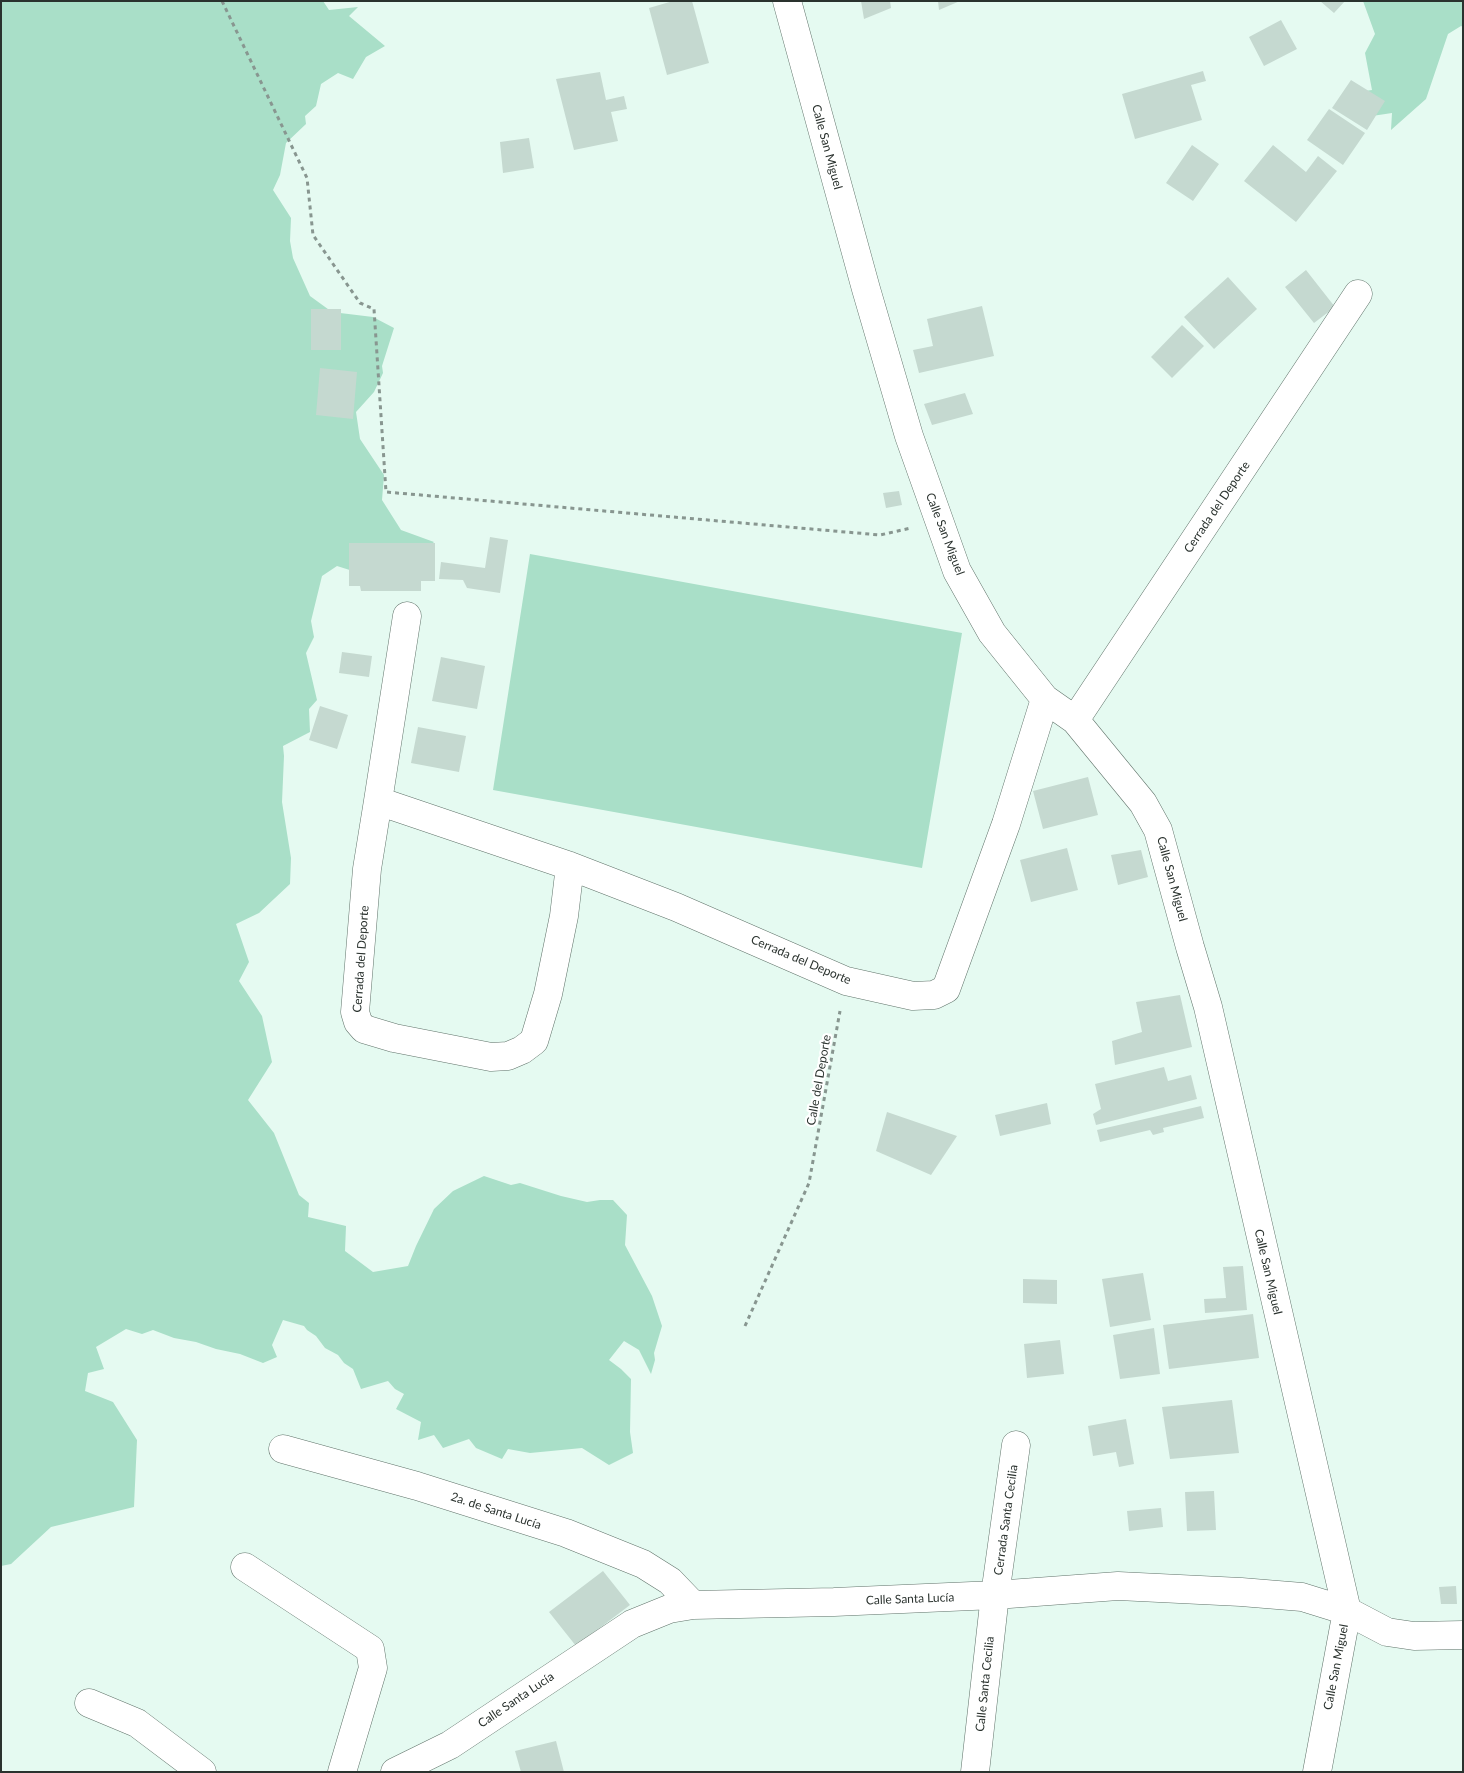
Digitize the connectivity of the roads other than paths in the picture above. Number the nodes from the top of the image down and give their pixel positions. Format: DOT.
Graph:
graph roads {
  1 [pos="787,1"];
  2 [pos="1358,294"];
  3 [pos="407,616"];
  4 [pos="1045,699"];
  5 [pos="1075,720"];
  6 [pos="378,801"];
  7 [pos="570,866"];
  8 [pos="1016,1445"];
  9 [pos="283,1449"];
  10 [pos="245,1567"];
  11 [pos="995,1596"];
  12 [pos="693,1604"];
  13 [pos="1347,1611"];
  14 [pos="1463,1635"];
  15 [pos="89,1703"];
  16 [pos="202,1772"];
  17 [pos="342,1772"];
  18 [pos="395,1772"];
  19 [pos="975,1772"];
  20 [pos="1317,1772"];
  1 -- 4 [label="street, Calle San Miguel"];
  2 -- 5 [label="street, Cerrada del Deporte"];
  3 -- 6 [label="street, Cerrada del Deporte"];
  4 -- 5 [label="street, Calle San Miguel"];
  4 -- 7 [label="street, Cerrada del Deporte"];
  5 -- 13 [label="street, Calle San Miguel"];
  6 -- 7 [label="street, Cerrada del Deporte"];
  6 -- 7 [label="street, Cerrada del Deporte"];
  8 -- 11 [label="street, Cerrada Santa Cecilia"];
  9 -- 12 [label="street, 2a. de Santa Lucía"];
  10 -- 17 [label="street"];
  11 -- 12 [label="street, Calle Santa Lucía"];
  11 -- 13 [label="street, Calle Santa Lucía"];
  11 -- 19 [label="street, Calle Santa Cecilia"];
  12 -- 18 [label="street, Calle Santa Lucía"];
  13 -- 14 [label="street, Calle Santa Lucía"];
  13 -- 20 [label="street, Calle San Miguel"];
  15 -- 16 [label="street"];
}
